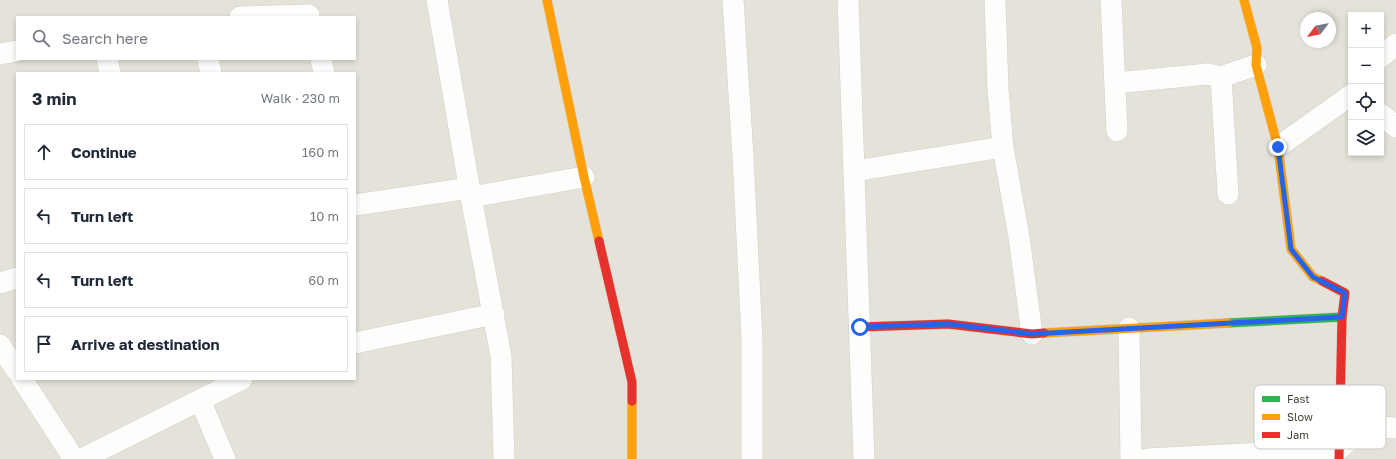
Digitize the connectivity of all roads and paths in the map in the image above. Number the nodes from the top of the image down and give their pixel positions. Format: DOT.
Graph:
graph roads {
  1 [pos="437,0"];
  2 [pos="547,0"];
  3 [pos="733,0"];
  4 [pos="848,0"];
  5 [pos="995,0"];
  6 [pos="1111,0"];
  7 [pos="1244,0"];
  8 [pos="309,11"];
  9 [pos="252,16"];
  10 [pos="1396,44"];
  11 [pos="16,51"];
  12 [pos="0,54"];
  13 [pos="1384,54"];
  14 [pos="107,60"];
  15 [pos="208,60"];
  16 [pos="321,60"];
  17 [pos="1256,65"];
  18 [pos="110,72"];
  19 [pos="211,72"];
  20 [pos="324,72"];
  21 [pos="1221,77"];
  22 [pos="1115,83"];
  23 [pos="1348,97"];
  24 [pos="1384,117"];
  25 [pos="1396,127"];
  26 [pos="1117,131"];
  27 [pos="1003,147"];
  28 [pos="1278,147"];
  29 [pos="854,171"];
  30 [pos="584,177"];
  31 [pos="471,192"];
  32 [pos="1228,194"];
  33 [pos="356,200"];
  34 [pos="16,278"];
  35 [pos="0,283"];
  36 [pos="494,314"];
  37 [pos="1342,317"];
  38 [pos="860,327"];
  39 [pos="1129,328"];
  40 [pos="1032,334"];
  41 [pos="356,343"];
  42 [pos="0,345"];
  43 [pos="16,369"];
  44 [pos="23,380"];
  45 [pos="240,380"];
  46 [pos="1341,385"];
  47 [pos="200,400"];
  48 [pos="1386,427"];
  49 [pos="1396,428"];
  50 [pos="1339,454"];
  51 [pos="74,459"];
  52 [pos="82,459"];
  53 [pos="225,459"];
  54 [pos="504,459"];
  55 [pos="632,459"];
  56 [pos="752,459"];
  57 [pos="864,459"];
  58 [pos="1131,459"];
  59 [pos="1147,459"];
  1 -- 31 [label="street"];
  2 -- 30 [label="street"];
  3 -- 56 [label="street"];
  4 -- 29 [label="street"];
  5 -- 27 [label="street"];
  6 -- 22 [label="street"];
  7 -- 17 [label="street"];
  8 -- 9 [label="street"];
  10 -- 13 [label="street"];
  11 -- 12 [label="street"];
  14 -- 18 [label="street"];
  15 -- 19 [label="street"];
  16 -- 20 [label="street"];
  17 -- 21 [label="street"];
  17 -- 28 [label="street"];
  21 -- 22 [label="street"];
  21 -- 32 [label="street"];
  22 -- 26 [label="street"];
  23 -- 28 [label="street"];
  24 -- 25 [label="street"];
  27 -- 29 [label="street"];
  27 -- 40 [label="street"];
  28 -- 37 [label="street"];
  29 -- 38 [label="street"];
  30 -- 31 [label="street"];
  30 -- 55 [label="street"];
  31 -- 33 [label="street"];
  31 -- 36 [label="street"];
  34 -- 35 [label="street"];
  36 -- 41 [label="street"];
  36 -- 54 [label="street"];
  37 -- 39 [label="street"];
  37 -- 46 [label="street"];
  38 -- 40 [label="street"];
  38 -- 57 [label="street"];
  39 -- 40 [label="street"];
  39 -- 58 [label="street"];
  42 -- 43 [label="street"];
  44 -- 51 [label="street"];
  45 -- 47 [label="street"];
  47 -- 52 [label="street"];
  47 -- 53 [label="street"];
  48 -- 49 [label="street"];
  50 -- 59 [label="street"];
}
